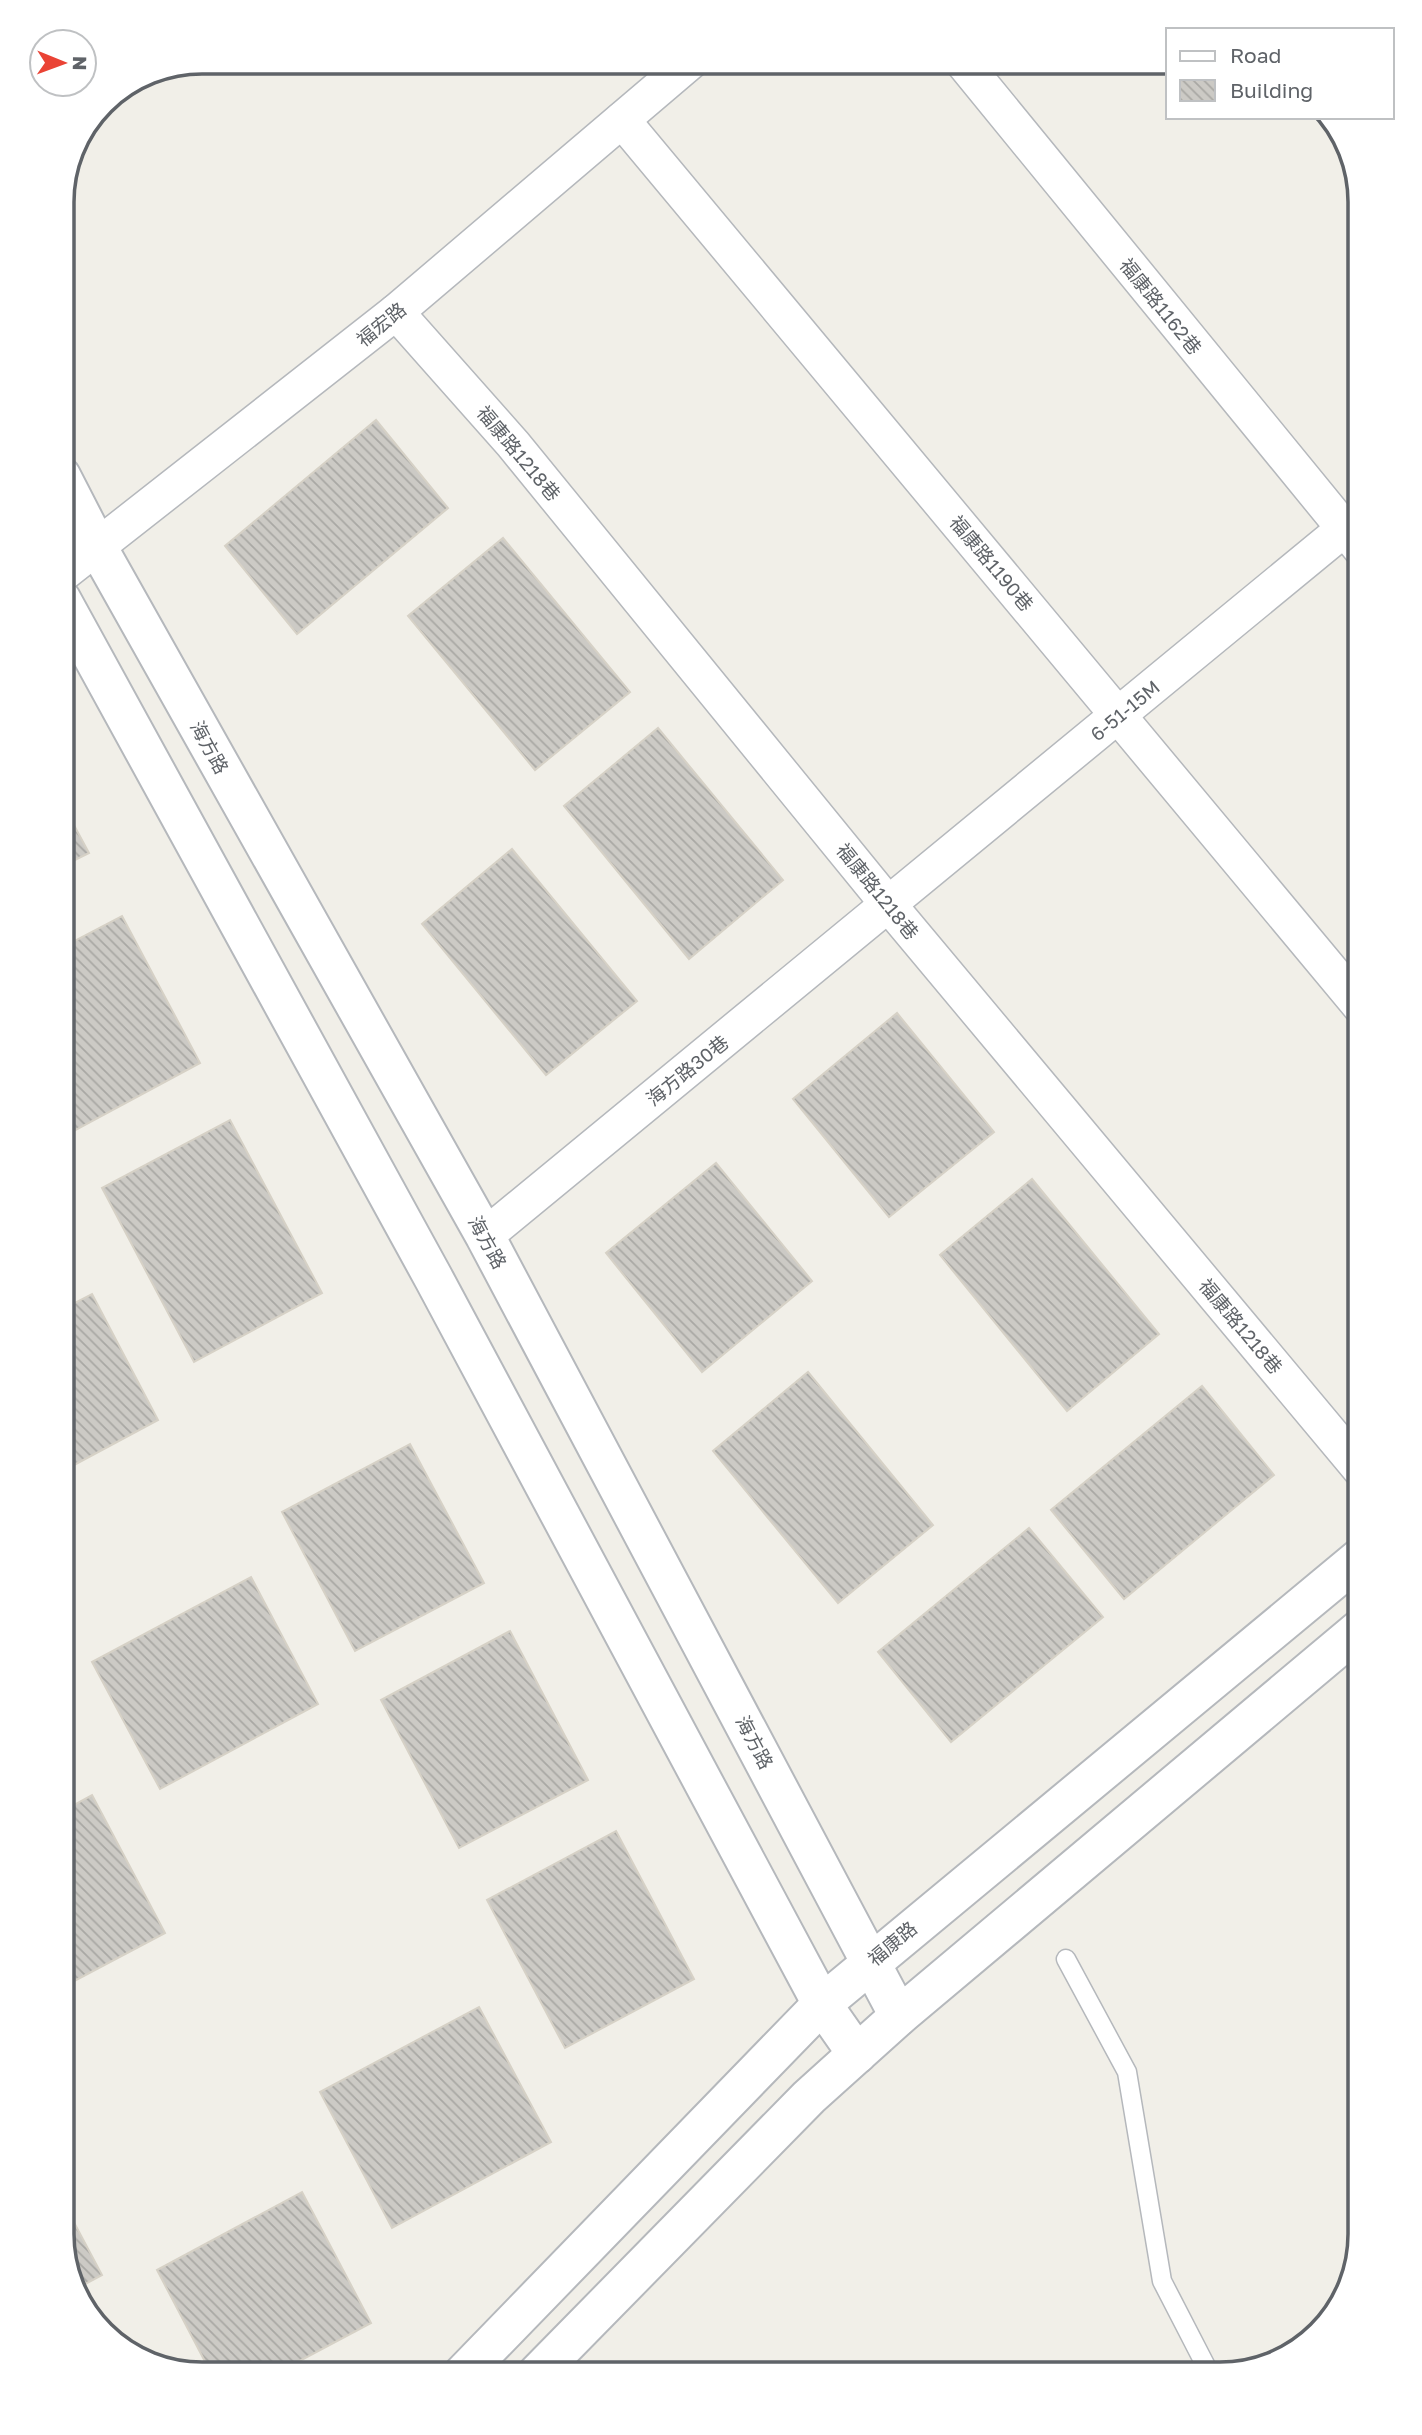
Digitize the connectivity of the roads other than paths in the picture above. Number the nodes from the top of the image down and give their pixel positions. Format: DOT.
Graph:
graph roads {
  1 [pos="676,74"];
  2 [pos="973,74"];
  3 [pos="622,120"];
  4 [pos="396,312"];
  5 [pos="74,501"];
  6 [pos="1348,523"];
  7 [pos="1348,536"];
  8 [pos="98,548"];
  9 [pos="74,566"];
  10 [pos="74,623"];
  11 [pos="1118,714"];
  12 [pos="888,904"];
  13 [pos="1348,991"];
  14 [pos="485,1236"];
  15 [pos="1348,1454"];
  16 [pos="1348,1569"];
  17 [pos="1348,1639"];
  18 [pos="1066,1958"];
  19 [pos="871,1960"];
  20 [pos="822,2004"];
  21 [pos="899,2016"];
  22 [pos="857,2054"];
  23 [pos="475,2361"];
  24 [pos="549,2361"];
  25 [pos="1204,2362"];
  1 -- 3 [label="street, 福宏路"];
  2 -- 6 [label="street, 福康路1162巷"];
  3 -- 4 [label="street, 福宏路"];
  3 -- 11 [label="street, 福康路1190巷"];
  4 -- 8 [label="street, 福宏路"];
  4 -- 12 [label="street, 福康路1218巷"];
  5 -- 8 [label="street, 海方路"];
  7 -- 11 [label="street, 6-51-15M"];
  8 -- 9 [label="street, 福宏路"];
  8 -- 14 [label="street, 海方路"];
  10 -- 20 [label="street"];
  11 -- 12 [label="street, 6-51-15M"];
  11 -- 13 [label="street, 福康路1190巷"];
  12 -- 14 [label="street, 海方路30巷"];
  12 -- 15 [label="street, 福康路1218巷"];
  14 -- 19 [label="street, 海方路"];
  16 -- 19 [label="street, 福康路"];
  17 -- 21 [label="street"];
  18 -- 25 [label="lane"];
  19 -- 20 [label="street, 福康路"];
  19 -- 21 [label="street, 海方路"];
  20 -- 22 [label="street"];
  20 -- 23 [label="street, 福康路"];
  21 -- 22 [label="street"];
  22 -- 24 [label="street"];
}
